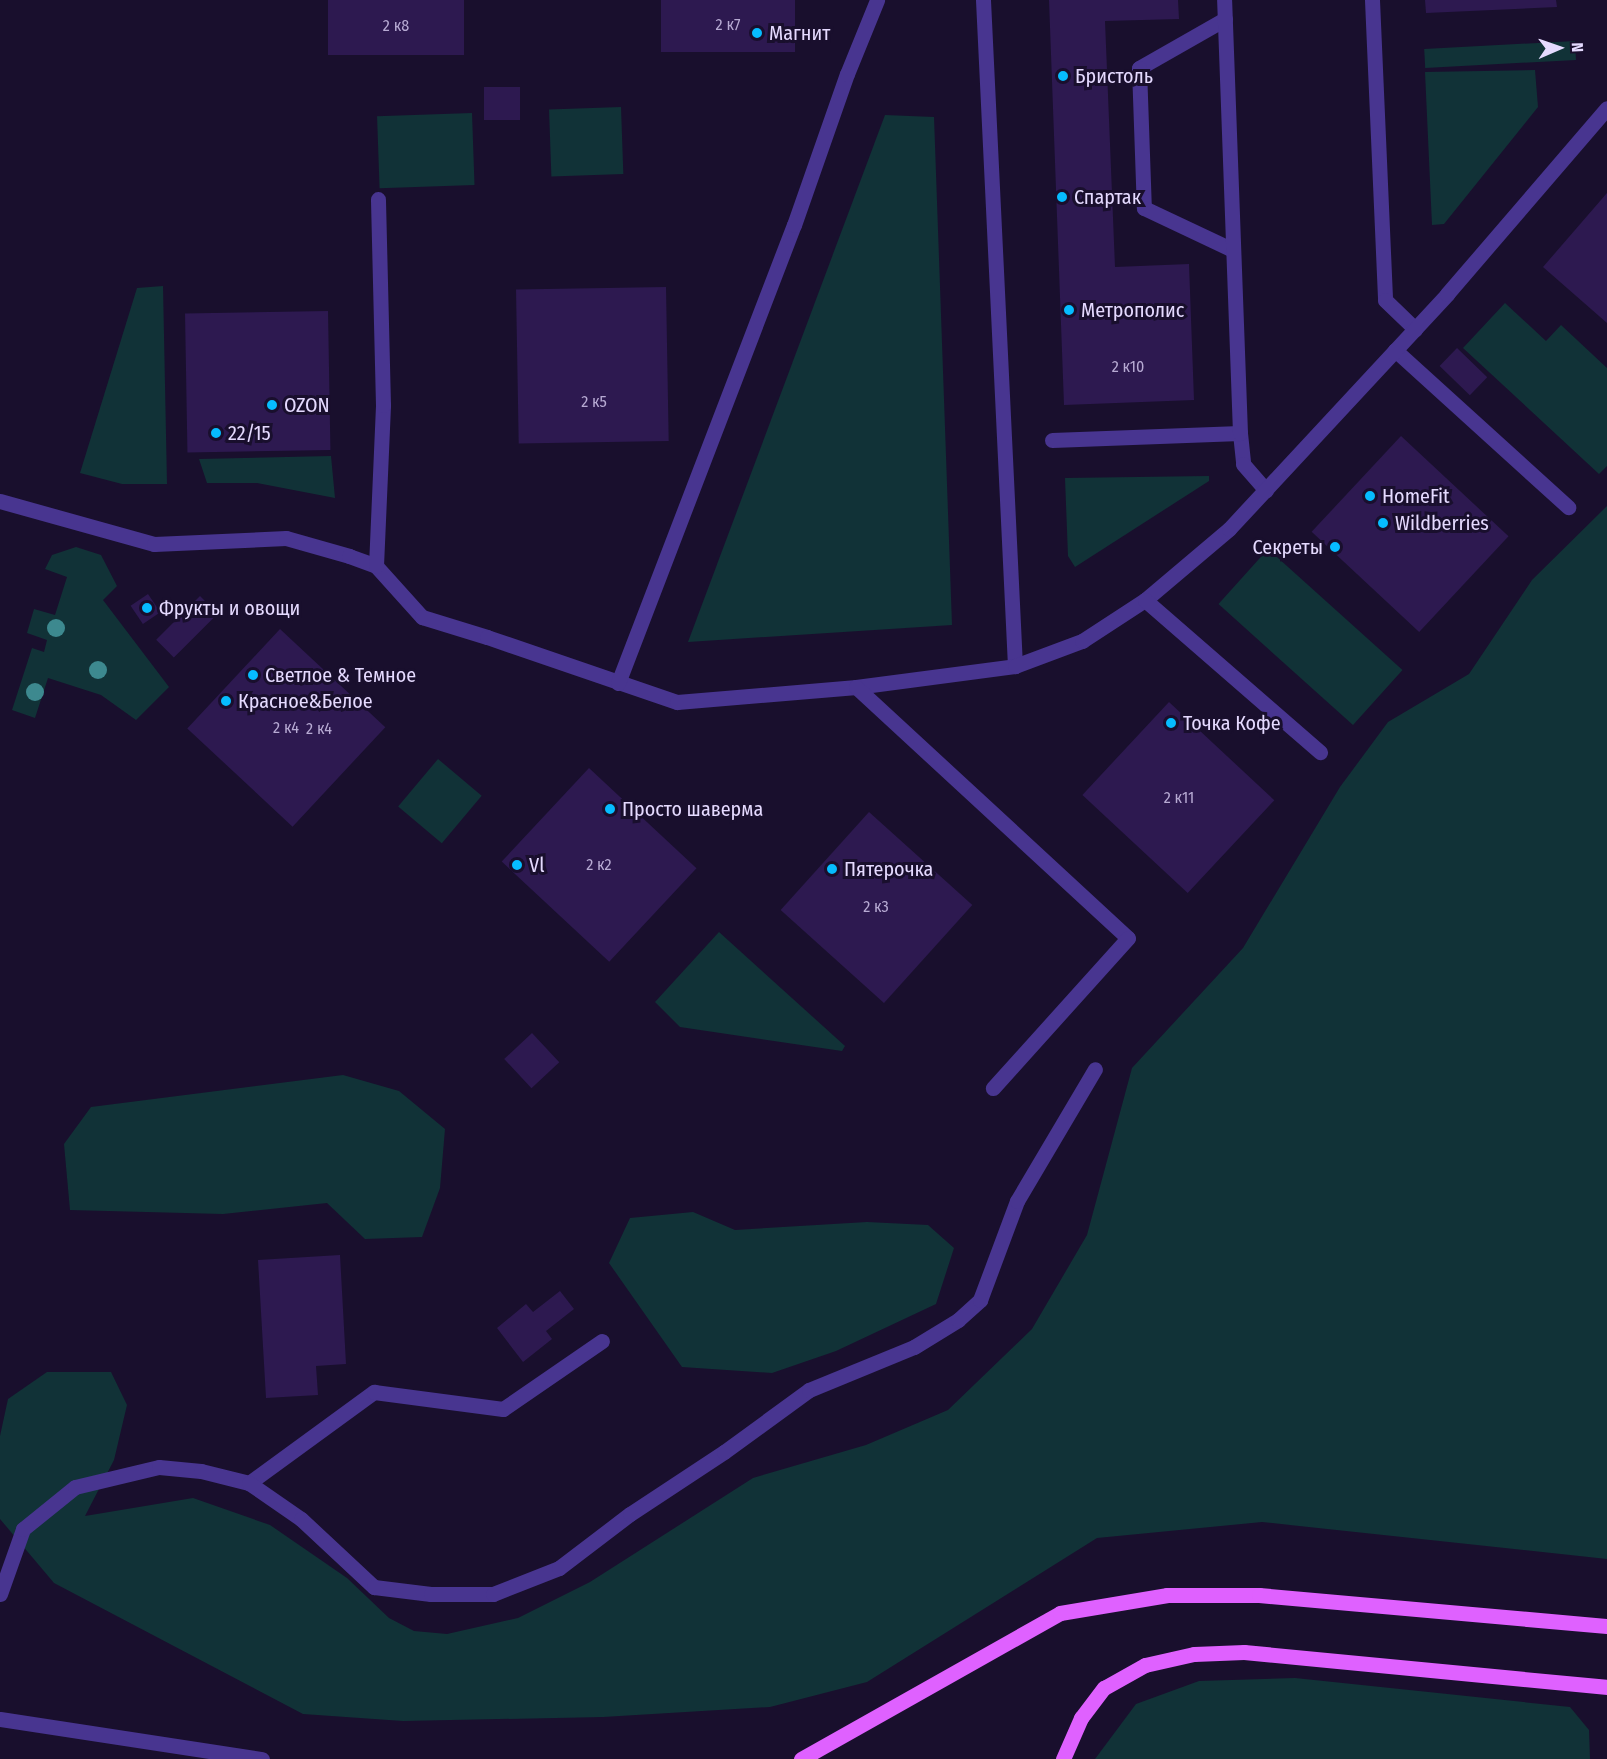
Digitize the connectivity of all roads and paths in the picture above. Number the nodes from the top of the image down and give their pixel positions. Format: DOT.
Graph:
graph roads {
  1 [pos="877,0"];
  2 [pos="983,0"];
  3 [pos="1224,0"];
  4 [pos="1372,0"];
  5 [pos="1225,19"];
  6 [pos="1607,108"];
  7 [pos="378,199"];
  8 [pos="1233,250"];
  9 [pos="1415,329"];
  10 [pos="1395,350"];
  11 [pos="1240,433"];
  12 [pos="1052,440"];
  13 [pos="1266,490"];
  14 [pos="0,501"];
  15 [pos="1568,507"];
  16 [pos="376,566"];
  17 [pos="1145,600"];
  18 [pos="1015,666"];
  19 [pos="618,683"];
  20 [pos="856,687"];
  21 [pos="1320,752"];
  22 [pos="1095,1069"];
  23 [pos="993,1088"];
  24 [pos="602,1341"];
  25 [pos="249,1483"];
  26 [pos="0,1594"];
  27 [pos="1607,1626"];
  28 [pos="1607,1687"];
  29 [pos="0,1719"];
  30 [pos="262,1759"];
  31 [pos="801,1759"];
  32 [pos="1063,1759"];
  1 -- 19 [label="lane"];
  2 -- 18 [label="lane"];
  3 -- 5 [label="lane"];
  4 -- 9 [label="lane"];
  5 -- 8 [label="lane"];
  5 -- 8 [label="lane"];
  6 -- 9 [label="lane"];
  7 -- 16 [label="lane"];
  8 -- 11 [label="lane"];
  9 -- 10 [label="lane"];
  10 -- 13 [label="lane"];
  10 -- 15 [label="lane"];
  11 -- 12 [label="lane"];
  11 -- 13 [label="lane"];
  13 -- 17 [label="lane"];
  14 -- 16 [label="lane"];
  16 -- 19 [label="lane"];
  17 -- 18 [label="lane"];
  17 -- 21 [label="lane"];
  18 -- 20 [label="lane"];
  19 -- 20 [label="lane"];
  20 -- 23 [label="lane"];
  22 -- 25 [label="lane"];
  24 -- 25 [label="lane"];
  25 -- 26 [label="lane"];
  27 -- 31 [label="main road"];
  28 -- 32 [label="main road"];
  29 -- 30 [label="lane"];
}
